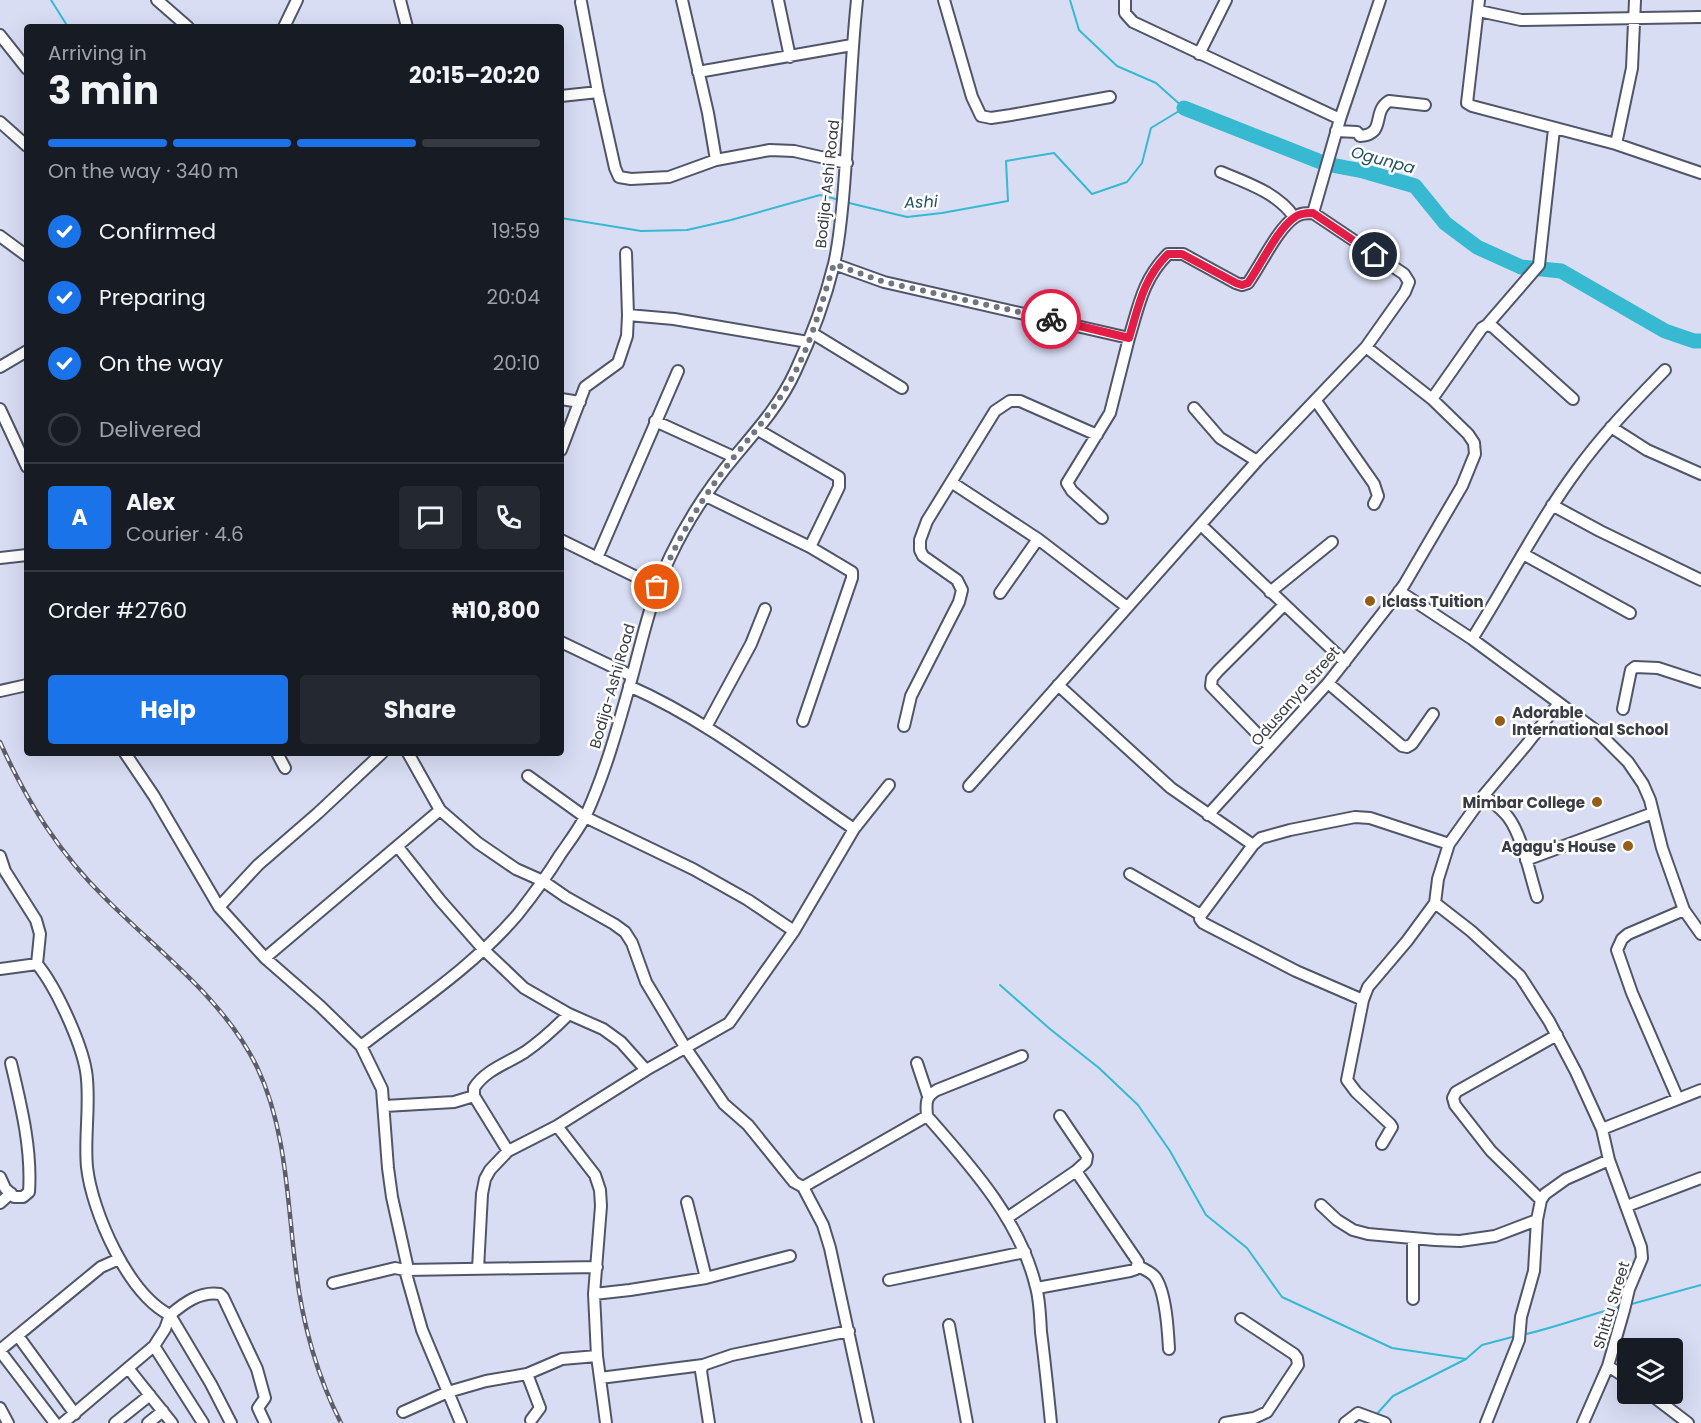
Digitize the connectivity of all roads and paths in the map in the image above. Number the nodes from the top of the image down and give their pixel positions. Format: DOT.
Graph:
graph roads {
  1 [pos="158,0"];
  2 [pos="297,0"];
  3 [pos="400,0"];
  4 [pos="682,0"];
  5 [pos="778,0"];
  6 [pos="857,0"];
  7 [pos="944,0"];
  8 [pos="1125,0"];
  9 [pos="1226,0"];
  10 [pos="1380,0"];
  11 [pos="1635,0"];
  12 [pos="581,2"];
  13 [pos="1479,6"];
  14 [pos="1701,17"];
  15 [pos="1635,18"];
  16 [pos="185,24"];
  17 [pos="285,24"];
  18 [pos="406,24"];
  19 [pos="0,35"];
  20 [pos="852,45"];
  21 [pos="1199,54"];
  22 [pos="790,57"];
  23 [pos="24,65"];
  24 [pos="698,72"];
  25 [pos="598,92"];
  26 [pos="564,96"];
  27 [pos="1110,98"];
  28 [pos="1425,105"];
  29 [pos="1340,119"];
  30 [pos="0,122"];
  31 [pos="1554,129"];
  32 [pos="1336,131"];
  33 [pos="24,143"];
  34 [pos="1616,144"];
  35 [pos="716,160"];
  36 [pos="847,163"];
  37 [pos="1700,170"];
  38 [pos="1221,172"];
  39 [pos="1313,213"];
  40 [pos="1294,217"];
  41 [pos="0,236"];
  42 [pos="24,253"];
  43 [pos="626,253"];
  44 [pos="834,264"];
  45 [pos="628,315"];
  46 [pos="1486,325"];
  47 [pos="810,337"];
  48 [pos="1129,338"];
  49 [pos="1366,347"];
  50 [pos="24,353"];
  51 [pos="0,367"];
  52 [pos="1665,370"];
  53 [pos="678,371"];
  54 [pos="902,388"];
  55 [pos="564,399"];
  56 [pos="1432,399"];
  57 [pos="1573,399"];
  58 [pos="1316,401"];
  59 [pos="580,402"];
  60 [pos="1194,408"];
  61 [pos="0,409"];
  62 [pos="655,421"];
  63 [pos="1611,428"];
  64 [pos="758,430"];
  65 [pos="1097,435"];
  66 [pos="564,442"];
  67 [pos="734,457"];
  68 [pos="24,461"];
  69 [pos="1257,462"];
  70 [pos="1701,474"];
  71 [pos="951,482"];
  72 [pos="706,496"];
  73 [pos="1374,504"];
  74 [pos="1552,505"];
  75 [pos="1102,518"];
  76 [pos="1202,526"];
  77 [pos="1038,539"];
  78 [pos="564,542"];
  79 [pos="1332,542"];
  80 [pos="810,548"];
  81 [pos="1523,554"];
  82 [pos="24,555"];
  83 [pos="0,558"];
  84 [pos="597,558"];
  85 [pos="1701,580"];
  86 [pos="657,587"];
  87 [pos="1399,591"];
  88 [pos="1270,592"];
  89 [pos="1000,593"];
  90 [pos="1284,605"];
  91 [pos="1127,607"];
  92 [pos="765,609"];
  93 [pos="1630,613"];
  94 [pos="1472,639"];
  95 [pos="564,644"];
  96 [pos="1345,662"];
  97 [pos="631,681"];
  98 [pos="1701,682"];
  99 [pos="1328,683"];
  100 [pos="1058,685"];
  101 [pos="24,686"];
  102 [pos="0,692"];
  103 [pos="1558,703"];
  104 [pos="1623,709"];
  105 [pos="1433,714"];
  106 [pos="803,721"];
  107 [pos="904,726"];
  108 [pos="706,727"];
  109 [pos="1270,747"];
  110 [pos="127,756"];
  111 [pos="279,756"];
  112 [pos="379,756"];
  113 [pos="410,756"];
  114 [pos="285,768"];
  115 [pos="528,776"];
  116 [pos="889,785"];
  117 [pos="969,786"];
  118 [pos="1484,795"];
  119 [pos="440,810"];
  120 [pos="1653,813"];
  121 [pos="1208,815"];
  122 [pos="585,817"];
  123 [pos="854,829"];
  124 [pos="1449,844"];
  125 [pos="1253,845"];
  126 [pos="398,847"];
  127 [pos="0,856"];
  128 [pos="1526,860"];
  129 [pos="1130,874"];
  130 [pos="543,881"];
  131 [pos="1537,897"];
  132 [pos="1435,903"];
  133 [pos="219,907"];
  134 [pos="1684,910"];
  135 [pos="1201,915"];
  136 [pos="794,931"];
  137 [pos="1701,934"];
  138 [pos="483,949"];
  139 [pos="265,958"];
  140 [pos="37,963"];
  141 [pos="0,969"];
  142 [pos="1363,1000"];
  143 [pos="569,1014"];
  144 [pos="1557,1035"];
  145 [pos="361,1046"];
  146 [pos="685,1047"];
  147 [pos="1022,1056"];
  148 [pos="12,1063"];
  149 [pos="917,1063"];
  150 [pos="646,1070"];
  151 [pos="1701,1090"];
  152 [pos="928,1095"];
  153 [pos="474,1096"];
  154 [pos="1678,1099"];
  155 [pos="385,1106"];
  156 [pos="927,1116"];
  157 [pos="1060,1116"];
  158 [pos="557,1126"];
  159 [pos="1602,1129"];
  160 [pos="1382,1144"];
  161 [pos="508,1151"];
  162 [pos="1609,1160"];
  163 [pos="1076,1172"];
  164 [pos="0,1177"];
  165 [pos="1701,1178"];
  166 [pos="803,1187"];
  167 [pos="11,1193"];
  168 [pos="1541,1200"];
  169 [pos="687,1202"];
  170 [pos="0,1203"];
  171 [pos="1321,1205"];
  172 [pos="1627,1206"];
  173 [pos="1008,1218"];
  174 [pos="1537,1220"];
  175 [pos="1413,1238"];
  176 [pos="1026,1252"];
  177 [pos="790,1256"];
  178 [pos="119,1259"];
  179 [pos="1138,1266"];
  180 [pos="597,1267"];
  181 [pos="478,1269"];
  182 [pos="406,1270"];
  183 [pos="706,1278"];
  184 [pos="889,1280"];
  185 [pos="333,1283"];
  186 [pos="1037,1288"];
  187 [pos="594,1294"];
  188 [pos="1413,1299"];
  189 [pos="170,1315"];
  190 [pos="1241,1319"];
  191 [pos="949,1324"];
  192 [pos="849,1331"];
  193 [pos="18,1336"];
  194 [pos="154,1346"];
  195 [pos="1169,1348"];
  196 [pos="0,1350"];
  197 [pos="597,1356"];
  198 [pos="704,1365"];
  199 [pos="1608,1366"];
  200 [pos="128,1368"];
  201 [pos="1617,1372"];
  202 [pos="527,1374"];
  203 [pos="600,1378"];
  204 [pos="448,1392"];
  205 [pos="150,1395"];
  206 [pos="1663,1404"];
  207 [pos="0,1408"];
  208 [pos="163,1411"];
  209 [pos="403,1412"];
  210 [pos="69,1420"];
  211 [pos="531,1420"];
  212 [pos="1381,1421"];
  213 [pos="1051,1422"];
  214 [pos="8,1423"];
  215 [pos="55,1423"];
  216 [pos="115,1423"];
  217 [pos="148,1423"];
  218 [pos="172,1423"];
  219 [pos="203,1423"];
  220 [pos="231,1423"];
  221 [pos="265,1423"];
  222 [pos="461,1423"];
  223 [pos="606,1423"];
  224 [pos="709,1423"];
  225 [pos="868,1423"];
  226 [pos="967,1423"];
  227 [pos="1038,1423"];
  228 [pos="1225,1423"];
  229 [pos="1345,1423"];
  230 [pos="1486,1423"];
  231 [pos="1583,1423"];
  232 [pos="1688,1423"];
  1 -- 16 [label="street"];
  2 -- 17 [label="street"];
  3 -- 18 [label="street"];
  4 -- 24 [label="street"];
  5 -- 22 [label="street"];
  6 -- 20 [label="street, Bodija-Ashi Road"];
  7 -- 27 [label="street"];
  8 -- 21 [label="street"];
  9 -- 21 [label="street"];
  10 -- 29 [label="street"];
  11 -- 15 [label="street"];
  12 -- 25 [label="street"];
  13 -- 15 [label="street"];
  13 -- 31 [label="street"];
  14 -- 15 [label="street"];
  15 -- 34 [label="street"];
  19 -- 23 [label="street"];
  20 -- 22 [label="street"];
  20 -- 36 [label="street, Bodija-Ashi Road"];
  21 -- 29 [label="street"];
  22 -- 24 [label="street"];
  24 -- 35 [label="street"];
  25 -- 26 [label="street"];
  25 -- 35 [label="street"];
  28 -- 32 [label="street"];
  29 -- 32 [label="street"];
  30 -- 33 [label="street"];
  31 -- 34 [label="street"];
  31 -- 46 [label="street"];
  32 -- 39 [label="street"];
  34 -- 37 [label="street"];
  35 -- 36 [label="street"];
  36 -- 44 [label="street, Bodija-Ashi Road"];
  38 -- 40 [label="street"];
  39 -- 40 [label="street"];
  39 -- 49 [label="street"];
  40 -- 48 [label="street"];
  41 -- 42 [label="street"];
  43 -- 45 [label="street"];
  44 -- 47 [label="street, Bodija-Ashi Road"];
  44 -- 48 [label="street"];
  45 -- 47 [label="street"];
  45 -- 59 [label="street"];
  46 -- 56 [label="street"];
  46 -- 57 [label="street"];
  47 -- 54 [label="street"];
  47 -- 64 [label="street, Bodija-Ashi Road"];
  48 -- 65 [label="street"];
  49 -- 56 [label="street, Odusanya Street"];
  49 -- 58 [label="street"];
  50 -- 51 [label="street"];
  52 -- 63 [label="street"];
  53 -- 62 [label="street"];
  55 -- 59 [label="street"];
  56 -- 87 [label="street, Odusanya Street"];
  58 -- 69 [label="street"];
  58 -- 73 [label="street"];
  59 -- 66 [label="street"];
  60 -- 69 [label="street"];
  61 -- 68 [label="street"];
  62 -- 67 [label="street"];
  62 -- 84 [label="street"];
  63 -- 70 [label="street"];
  63 -- 74 [label="street"];
  64 -- 67 [label="street, Bodija-Ashi Road"];
  64 -- 80 [label="street"];
  65 -- 71 [label="street"];
  65 -- 75 [label="street"];
  67 -- 72 [label="street, Bodija-Ashi Road"];
  69 -- 76 [label="street"];
  71 -- 77 [label="street"];
  71 -- 107 [label="street"];
  72 -- 80 [label="street"];
  72 -- 86 [label="street, Bodija-Ashi Road"];
  74 -- 81 [label="street"];
  74 -- 85 [label="street"];
  76 -- 88 [label="street"];
  76 -- 91 [label="street"];
  77 -- 89 [label="street"];
  77 -- 91 [label="street"];
  78 -- 84 [label="street"];
  79 -- 88 [label="street"];
  80 -- 106 [label="street"];
  81 -- 93 [label="street"];
  81 -- 94 [label="street"];
  82 -- 83 [label="street"];
  84 -- 86 [label="street"];
  86 -- 97 [label="street, Bodija-Ashi Road"];
  87 -- 94 [label="street"];
  87 -- 96 [label="street, Odusanya Street"];
  88 -- 90 [label="street"];
  90 -- 96 [label="street"];
  90 -- 109 [label="street"];
  91 -- 100 [label="street"];
  92 -- 108 [label="street"];
  94 -- 103 [label="street"];
  95 -- 97 [label="street"];
  96 -- 99 [label="street, Odusanya Street"];
  97 -- 108 [label="street"];
  97 -- 122 [label="street, Bodija-Ashi Road"];
  98 -- 104 [label="street"];
  99 -- 105 [label="street"];
  99 -- 109 [label="street, Odusanya Street"];
  100 -- 117 [label="street"];
  100 -- 121 [label="street"];
  101 -- 102 [label="street"];
  103 -- 118 [label="street"];
  103 -- 120 [label="street"];
  108 -- 123 [label="street"];
  109 -- 121 [label="street, Odusanya Street"];
  110 -- 133 [label="street"];
  111 -- 114 [label="street"];
  112 -- 133 [label="street"];
  113 -- 119 [label="street"];
  115 -- 122 [label="street"];
  116 -- 123 [label="street"];
  118 -- 124 [label="street"];
  118 -- 128 [label="street"];
  119 -- 126 [label="street"];
  119 -- 130 [label="street"];
  120 -- 128 [label="street"];
  120 -- 134 [label="street"];
  121 -- 125 [label="street"];
  122 -- 130 [label="street, Bodija-Ashi Road"];
  122 -- 136 [label="street"];
  123 -- 136 [label="street"];
  124 -- 125 [label="street"];
  124 -- 132 [label="street"];
  125 -- 135 [label="street"];
  126 -- 138 [label="street"];
  126 -- 139 [label="street"];
  127 -- 140 [label="street"];
  128 -- 131 [label="street"];
  129 -- 135 [label="street"];
  130 -- 138 [label="street, Bodija-Ashi Road"];
  130 -- 146 [label="street"];
  132 -- 142 [label="street"];
  132 -- 144 [label="street, Shittu Street"];
  133 -- 139 [label="street"];
  134 -- 137 [label="street"];
  134 -- 154 [label="street"];
  135 -- 142 [label="street"];
  136 -- 146 [label="street"];
  138 -- 143 [label="street"];
  138 -- 145 [label="street, Bodija-Ashi Road"];
  139 -- 145 [label="street"];
  140 -- 141 [label="street"];
  140 -- 178 [label="street"];
  142 -- 160 [label="street"];
  143 -- 150 [label="street"];
  143 -- 153 [label="street"];
  144 -- 159 [label="street, Shittu Street"];
  144 -- 168 [label="street"];
  145 -- 155 [label="street"];
  146 -- 150 [label="street"];
  146 -- 166 [label="street"];
  147 -- 152 [label="street"];
  148 -- 167 [label="street"];
  149 -- 152 [label="street"];
  150 -- 158 [label="street"];
  151 -- 154 [label="street"];
  152 -- 156 [label="street"];
  153 -- 155 [label="street"];
  153 -- 161 [label="street"];
  154 -- 159 [label="street"];
  155 -- 182 [label="street"];
  156 -- 166 [label="street"];
  156 -- 173 [label="street"];
  157 -- 163 [label="street"];
  158 -- 161 [label="street"];
  158 -- 180 [label="street"];
  159 -- 162 [label="street, Shittu Street"];
  161 -- 181 [label="street"];
  162 -- 168 [label="street"];
  162 -- 172 [label="street, Shittu Street"];
  163 -- 173 [label="street"];
  163 -- 179 [label="street"];
  164 -- 167 [label="street"];
  165 -- 172 [label="street"];
  166 -- 192 [label="street"];
  167 -- 170 [label="street"];
  168 -- 174 [label="street"];
  169 -- 183 [label="street"];
  171 -- 175 [label="street"];
  172 -- 199 [label="street, Shittu Street"];
  173 -- 176 [label="street"];
  174 -- 175 [label="street"];
  174 -- 230 [label="street"];
  175 -- 188 [label="street"];
  176 -- 184 [label="street"];
  176 -- 186 [label="street"];
  177 -- 183 [label="street"];
  178 -- 189 [label="street"];
  178 -- 193 [label="street"];
  179 -- 186 [label="street"];
  179 -- 195 [label="street"];
  180 -- 181 [label="street"];
  180 -- 187 [label="street"];
  181 -- 182 [label="street"];
  182 -- 185 [label="street"];
  182 -- 204 [label="street"];
  183 -- 187 [label="street"];
  186 -- 213 [label="street"];
  187 -- 197 [label="street"];
  189 -- 194 [label="street"];
  189 -- 220 [label="street"];
  189 -- 221 [label="street"];
  190 -- 228 [label="street"];
  191 -- 226 [label="street"];
  192 -- 198 [label="street"];
  192 -- 225 [label="street"];
  193 -- 196 [label="street"];
  193 -- 210 [label="street"];
  194 -- 200 [label="street"];
  194 -- 219 [label="street"];
  196 -- 215 [label="street"];
  197 -- 202 [label="street"];
  197 -- 203 [label="street"];
  198 -- 203 [label="street"];
  198 -- 224 [label="street"];
  199 -- 201 [label="street"];
  199 -- 231 [label="street, Shittu Street"];
  200 -- 205 [label="street"];
  200 -- 210 [label="street"];
  202 -- 204 [label="street"];
  202 -- 211 [label="street"];
  203 -- 223 [label="street"];
  204 -- 209 [label="street"];
  204 -- 222 [label="street"];
  205 -- 208 [label="street"];
  205 -- 216 [label="street"];
  206 -- 232 [label="street"];
  207 -- 214 [label="street"];
  208 -- 217 [label="street"];
  208 -- 218 [label="street"];
  212 -- 229 [label="street"];
  213 -- 227 [label="street"];
}
